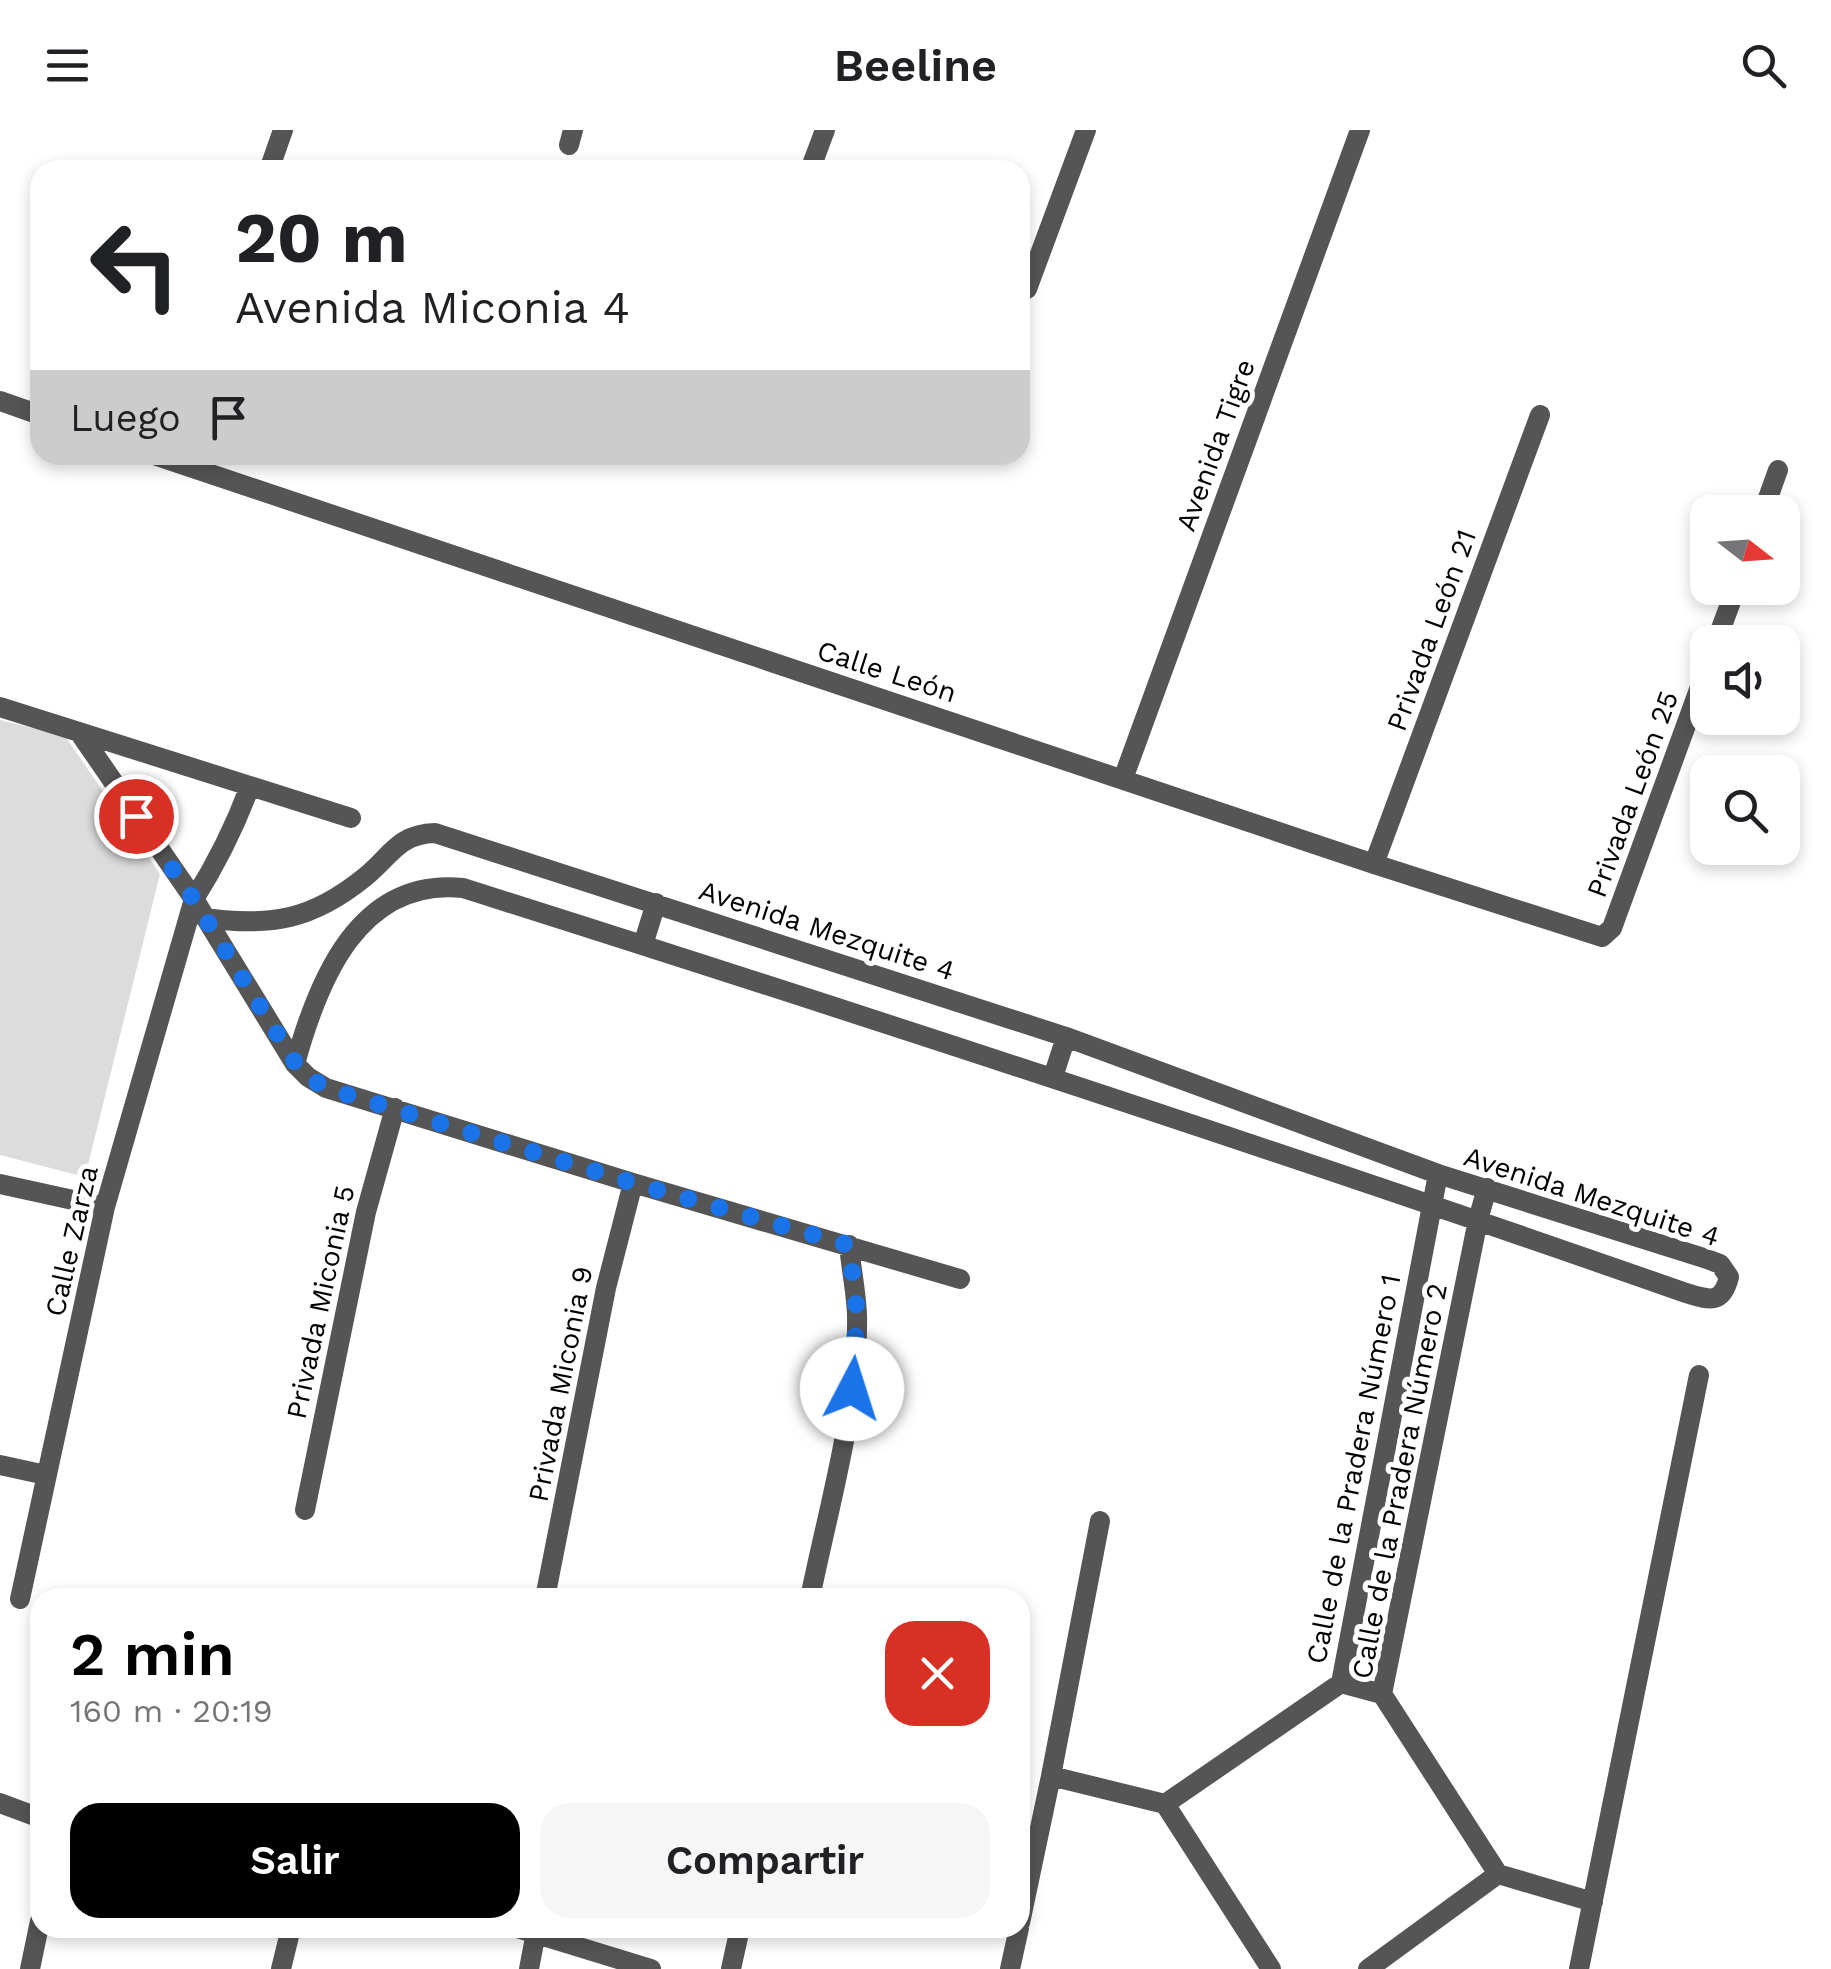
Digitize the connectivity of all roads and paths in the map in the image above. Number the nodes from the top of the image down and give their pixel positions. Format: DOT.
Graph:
graph roads {
  1 [pos="283,130"];
  2 [pos="825,130"];
  3 [pos="1086,130"];
  4 [pos="1360,130"];
  5 [pos="272,160"];
  6 [pos="814,160"];
  7 [pos="1030,280"];
  8 [pos="0,401"];
  9 [pos="30,412"];
  10 [pos="1540,415"];
  11 [pos="188,465"];
  12 [pos="1778,470"];
  13 [pos="1769,495"];
  14 [pos="0,707"];
  15 [pos="1690,714"];
  16 [pos="79,732"];
  17 [pos="1123,779"];
  18 [pos="250,786"];
  19 [pos="351,818"];
  20 [pos="1374,864"];
  21 [pos="366,876"];
  22 [pos="387,902"];
  23 [pos="656,903"];
  24 [pos="199,909"];
  25 [pos="1602,937"];
  26 [pos="643,945"];
  27 [pos="1066,1037"];
  28 [pos="296,1064"];
  29 [pos="1054,1077"];
  30 [pos="394,1108"];
  31 [pos="1438,1174"];
  32 [pos="633,1183"];
  33 [pos="0,1184"];
  34 [pos="1487,1188"];
  35 [pos="1431,1206"];
  36 [pos="105,1208"];
  37 [pos="1478,1220"];
  38 [pos="849,1245"];
  39 [pos="960,1278"];
  40 [pos="1699,1375"];
  41 [pos="0,1466"];
  42 [pos="46,1475"];
  43 [pos="305,1510"];
  44 [pos="1100,1520"];
  45 [pos="547,1588"];
  46 [pos="812,1588"];
  47 [pos="20,1599"];
  48 [pos="1341,1682"];
  49 [pos="1382,1694"];
  50 [pos="1051,1776"];
  51 [pos="0,1803"];
  52 [pos="1165,1804"];
  53 [pos="30,1814"];
  54 [pos="1498,1874"];
  55 [pos="1030,1878"];
  56 [pos="1593,1902"];
  57 [pos="36,1938"];
  58 [pos="289,1938"];
  59 [pos="527,1938"];
  60 [pos="552,1938"];
  61 [pos="738,1938"];
  62 [pos="1017,1938"];
  63 [pos="30,1969"];
  64 [pos="281,1969"];
  65 [pos="529,1969"];
  66 [pos="651,1969"];
  67 [pos="731,1969"];
  68 [pos="1010,1969"];
  69 [pos="1271,1969"];
  70 [pos="1368,1969"];
  71 [pos="1579,1969"];
  1 -- 5 [label="street"];
  2 -- 6 [label="street"];
  3 -- 7 [label="street"];
  4 -- 17 [label="street, Avenida Tigre"];
  8 -- 9 [label="street"];
  10 -- 20 [label="street, Privada León 21"];
  11 -- 17 [label="street, Calle León"];
  12 -- 13 [label="street"];
  14 -- 16 [label="street"];
  15 -- 25 [label="street, Privada León 25"];
  16 -- 18 [label="street"];
  16 -- 24 [label="street"];
  17 -- 20 [label="street, Calle León"];
  18 -- 19 [label="street"];
  18 -- 24 [label="street, Calle Zarza"];
  20 -- 25 [label="street, Calle León"];
  21 -- 22 [label="street"];
  21 -- 23 [label="street, Avenida Mezquite 4"];
  21 -- 24 [label="street, Avenida Mezquite 4"];
  22 -- 26 [label="street, Avenida Mezquite 4"];
  22 -- 28 [label="street, Avenida Mezquite 4"];
  23 -- 26 [label="street"];
  23 -- 27 [label="street, Avenida Mezquite 4"];
  24 -- 28 [label="street"];
  24 -- 36 [label="street, Calle Zarza"];
  26 -- 29 [label="street, Avenida Mezquite 4"];
  27 -- 29 [label="street"];
  27 -- 31 [label="street, Avenida Mezquite 4"];
  28 -- 30 [label="street"];
  29 -- 35 [label="street, Avenida Mezquite 4"];
  30 -- 32 [label="street"];
  30 -- 43 [label="street, Privada Miconia 5"];
  31 -- 34 [label="street, Avenida Mezquite 4"];
  31 -- 35 [label="street, Calle de la Pradera Número 1"];
  32 -- 38 [label="street"];
  32 -- 45 [label="street, Privada Miconia 9"];
  33 -- 36 [label="street"];
  34 -- 37 [label="street, Calle de la Pradera Número 2"];
  34 -- 37 [label="street, Avenida Mezquite 4"];
  35 -- 37 [label="street, Avenida Mezquite 4"];
  35 -- 48 [label="street, Calle de la Pradera Número 1"];
  36 -- 42 [label="street, Calle Zarza"];
  37 -- 49 [label="street, Calle de la Pradera Número 2"];
  38 -- 39 [label="street"];
  38 -- 46 [label="street"];
  40 -- 56 [label="street"];
  41 -- 42 [label="street"];
  42 -- 47 [label="street, Calle Zarza"];
  44 -- 50 [label="street"];
  48 -- 49 [label="street"];
  48 -- 52 [label="street, Calle de la Pradera Número 1"];
  49 -- 54 [label="street, Calle de la Pradera Número 2"];
  50 -- 52 [label="street"];
  50 -- 55 [label="street"];
  51 -- 53 [label="street"];
  52 -- 69 [label="street"];
  54 -- 56 [label="street"];
  54 -- 70 [label="street"];
  56 -- 71 [label="street"];
  57 -- 63 [label="street"];
  58 -- 64 [label="street"];
  59 -- 65 [label="street"];
  60 -- 66 [label="street"];
  61 -- 67 [label="street"];
  62 -- 68 [label="street"];
}
